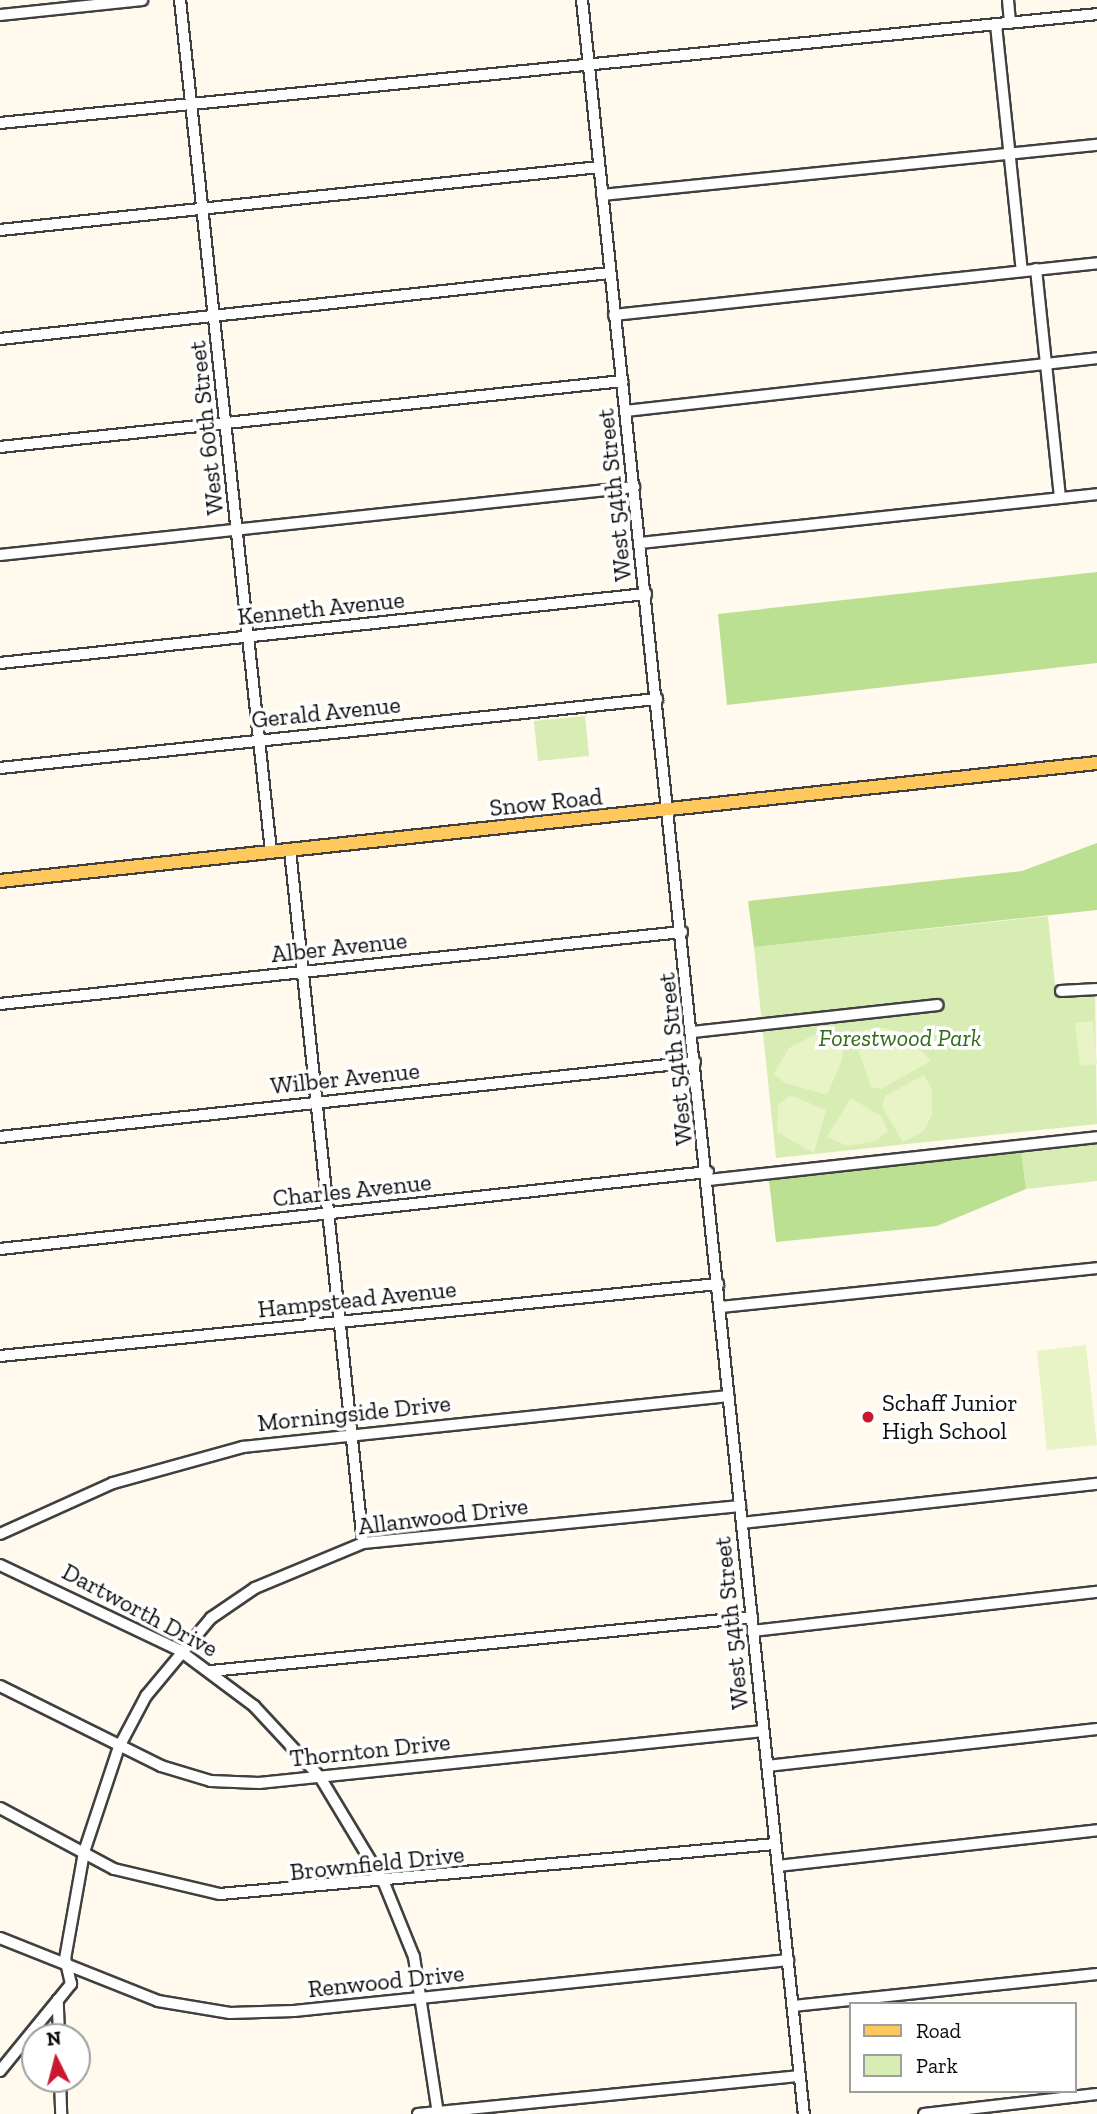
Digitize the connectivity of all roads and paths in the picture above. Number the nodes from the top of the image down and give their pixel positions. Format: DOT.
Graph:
graph roads {
  1 [pos="142,0"];
  2 [pos="180,0"];
  3 [pos="582,0"];
  4 [pos="1008,0"];
  5 [pos="1097,14"];
  6 [pos="0,15"];
  7 [pos="1010,23"];
  8 [pos="996,25"];
  9 [pos="588,62"];
  10 [pos="191,103"];
  11 [pos="0,123"];
  12 [pos="1097,145"];
  13 [pos="1010,155"];
  14 [pos="599,167"];
  15 [pos="602,195"];
  16 [pos="203,209"];
  17 [pos="0,230"];
  18 [pos="1097,263"];
  19 [pos="1036,269"];
  20 [pos="1022,271"];
  21 [pos="610,273"];
  22 [pos="614,315"];
  23 [pos="215,316"];
  24 [pos="0,339"];
  25 [pos="1097,358"];
  26 [pos="1048,363"];
  27 [pos="623,381"];
  28 [pos="626,411"];
  29 [pos="226,423"];
  30 [pos="0,447"];
  31 [pos="634,487"];
  32 [pos="1097,494"];
  33 [pos="1060,498"];
  34 [pos="237,529"];
  35 [pos="640,543"];
  36 [pos="0,555"];
  37 [pos="646,594"];
  38 [pos="249,636"];
  39 [pos="0,663"];
  40 [pos="657,699"];
  41 [pos="259,741"];
  42 [pos="1097,763"];
  43 [pos="0,768"];
  44 [pos="668,809"];
  45 [pos="290,850"];
  46 [pos="271,852"];
  47 [pos="0,881"];
  48 [pos="682,932"];
  49 [pos="304,972"];
  50 [pos="1097,989"];
  51 [pos="1061,991"];
  52 [pos="0,1004"];
  53 [pos="938,1005"];
  54 [pos="693,1032"];
  55 [pos="695,1062"];
  56 [pos="318,1102"];
  57 [pos="0,1137"];
  58 [pos="1097,1137"];
  59 [pos="708,1176"];
  60 [pos="329,1213"];
  61 [pos="0,1249"];
  62 [pos="1097,1268"];
  63 [pos="718,1284"];
  64 [pos="721,1307"];
  65 [pos="340,1322"];
  66 [pos="0,1356"];
  67 [pos="728,1396"];
  68 [pos="351,1433"];
  69 [pos="1097,1483"];
  70 [pos="740,1506"];
  71 [pos="742,1523"];
  72 [pos="0,1534"];
  73 [pos="363,1543"];
  74 [pos="0,1565"];
  75 [pos="1097,1592"];
  76 [pos="752,1617"];
  77 [pos="753,1631"];
  78 [pos="179,1650"];
  79 [pos="211,1671"];
  80 [pos="0,1686"];
  81 [pos="1097,1729"];
  82 [pos="763,1731"];
  83 [pos="119,1747"];
  84 [pos="767,1766"];
  85 [pos="320,1777"];
  86 [pos="0,1808"];
  87 [pos="1097,1830"];
  88 [pos="775,1843"];
  89 [pos="84,1852"];
  90 [pos="778,1866"];
  91 [pos="384,1883"];
  92 [pos="0,1938"];
  93 [pos="788,1960"];
  94 [pos="68,1969"];
  95 [pos="1097,1974"];
  96 [pos="425,1998"];
  97 [pos="58,2000"];
  98 [pos="793,2006"];
  99 [pos="59,2023"];
  100 [pos="0,2071"];
  101 [pos="800,2076"];
  102 [pos="60,2093"];
  103 [pos="1097,2094"];
  104 [pos="438,2113"];
  105 [pos="61,2114"];
  106 [pos="418,2114"];
  107 [pos="804,2114"];
  108 [pos="925,2114"];
  1 -- 6 [label="street"];
  2 -- 10 [label="street, West 60th Street"];
  3 -- 9 [label="street, West 54th Street"];
  4 -- 7 [label="street"];
  5 -- 7 [label="street"];
  7 -- 8 [label="street"];
  8 -- 9 [label="street"];
  8 -- 13 [label="street"];
  9 -- 10 [label="street"];
  9 -- 14 [label="street, West 54th Street"];
  10 -- 11 [label="street"];
  10 -- 16 [label="street, West 60th Street"];
  12 -- 13 [label="street"];
  13 -- 15 [label="street"];
  13 -- 20 [label="street"];
  14 -- 15 [label="street, West 54th Street"];
  14 -- 16 [label="street"];
  15 -- 21 [label="street, West 54th Street"];
  16 -- 17 [label="street"];
  16 -- 23 [label="street, West 60th Street"];
  18 -- 19 [label="street"];
  19 -- 20 [label="street"];
  19 -- 26 [label="street"];
  20 -- 22 [label="street"];
  21 -- 22 [label="street, West 54th Street"];
  21 -- 23 [label="street"];
  22 -- 27 [label="street, West 54th Street"];
  23 -- 24 [label="street"];
  23 -- 29 [label="street, West 60th Street"];
  25 -- 26 [label="street"];
  26 -- 28 [label="street"];
  26 -- 33 [label="street"];
  27 -- 28 [label="street, West 54th Street"];
  27 -- 29 [label="street"];
  28 -- 31 [label="street, West 54th Street"];
  29 -- 30 [label="street"];
  29 -- 34 [label="street, West 60th Street"];
  31 -- 34 [label="street"];
  31 -- 35 [label="street, West 54th Street"];
  32 -- 33 [label="street"];
  33 -- 35 [label="street"];
  34 -- 36 [label="street"];
  34 -- 38 [label="street, West 60th Street"];
  35 -- 37 [label="street, West 54th Street"];
  37 -- 38 [label="street, Kenneth Avenue"];
  37 -- 40 [label="street, West 54th Street"];
  38 -- 39 [label="street, Kenneth Avenue"];
  38 -- 41 [label="street, West 60th Street"];
  40 -- 41 [label="street, Gerald Avenue"];
  40 -- 44 [label="street, West 54th Street"];
  41 -- 43 [label="street, Gerald Avenue"];
  41 -- 46 [label="street, West 60th Street"];
  42 -- 44 [label="main road, Snow Road"];
  44 -- 45 [label="main road, Snow Road"];
  44 -- 48 [label="street, West 54th Street"];
  45 -- 46 [label="main road, Snow Road"];
  45 -- 49 [label="street"];
  46 -- 47 [label="main road, Snow Road"];
  48 -- 49 [label="street, Alber Avenue"];
  48 -- 54 [label="street, West 54th Street"];
  49 -- 52 [label="street, Alber Avenue"];
  49 -- 56 [label="street"];
  50 -- 51 [label="street"];
  53 -- 54 [label="street"];
  54 -- 55 [label="street, West 54th Street"];
  55 -- 56 [label="street, Wilber Avenue"];
  55 -- 59 [label="street, West 54th Street"];
  56 -- 57 [label="street, Wilber Avenue"];
  56 -- 60 [label="street"];
  58 -- 59 [label="street, Charles Avenue"];
  59 -- 60 [label="street, Charles Avenue"];
  59 -- 63 [label="street, West 54th Street"];
  60 -- 61 [label="street, Charles Avenue"];
  60 -- 65 [label="street"];
  62 -- 64 [label="street"];
  63 -- 64 [label="street, West 54th Street"];
  63 -- 65 [label="street, Hampstead Avenue"];
  64 -- 67 [label="street, West 54th Street"];
  65 -- 66 [label="street, Hampstead Avenue"];
  65 -- 68 [label="street"];
  67 -- 68 [label="street, Morningside Drive"];
  67 -- 70 [label="street, West 54th Street"];
  68 -- 72 [label="street, Morningside Drive"];
  68 -- 73 [label="street"];
  69 -- 71 [label="street"];
  70 -- 71 [label="street, West 54th Street"];
  70 -- 73 [label="street, Allanwood Drive"];
  71 -- 76 [label="street, West 54th Street"];
  73 -- 78 [label="street, Allanwood Drive"];
  74 -- 78 [label="street, Dartworth Drive"];
  75 -- 77 [label="street"];
  76 -- 77 [label="street, West 54th Street"];
  76 -- 79 [label="street"];
  77 -- 82 [label="street, West 54th Street"];
  78 -- 79 [label="street, Dartworth Drive"];
  78 -- 83 [label="street, Allanwood Drive"];
  79 -- 85 [label="street, Dartworth Drive"];
  80 -- 83 [label="street, Thornton Drive"];
  81 -- 84 [label="street"];
  82 -- 84 [label="street, West 54th Street"];
  82 -- 85 [label="street, Thornton Drive"];
  83 -- 85 [label="street, Thornton Drive"];
  83 -- 89 [label="street, Allanwood Drive"];
  84 -- 88 [label="street, West 54th Street"];
  85 -- 91 [label="street, Dartworth Drive"];
  86 -- 89 [label="street, Brownfield Drive"];
  87 -- 90 [label="street"];
  88 -- 90 [label="street, West 54th Street"];
  88 -- 91 [label="street, Brownfield Drive"];
  89 -- 91 [label="street, Brownfield Drive"];
  89 -- 94 [label="street, Allanwood Drive"];
  90 -- 93 [label="street, West 54th Street"];
  91 -- 96 [label="street, Dartworth Drive"];
  92 -- 94 [label="street, Renwood Drive"];
  93 -- 96 [label="street, Renwood Drive"];
  93 -- 98 [label="street, West 54th Street"];
  94 -- 96 [label="street, Renwood Drive"];
  94 -- 97 [label="street, Allanwood Drive"];
  95 -- 98 [label="street"];
  96 -- 104 [label="street, Dartworth Drive"];
  97 -- 99 [label="street, Allanwood Drive"];
  97 -- 100 [label="street"];
  98 -- 101 [label="street, West 54th Street"];
  101 -- 104 [label="street"];
  101 -- 107 [label="street, West 54th Street"];
  102 -- 105 [label="street"];
  103 -- 108 [label="street"];
  104 -- 106 [label="street"];
}
